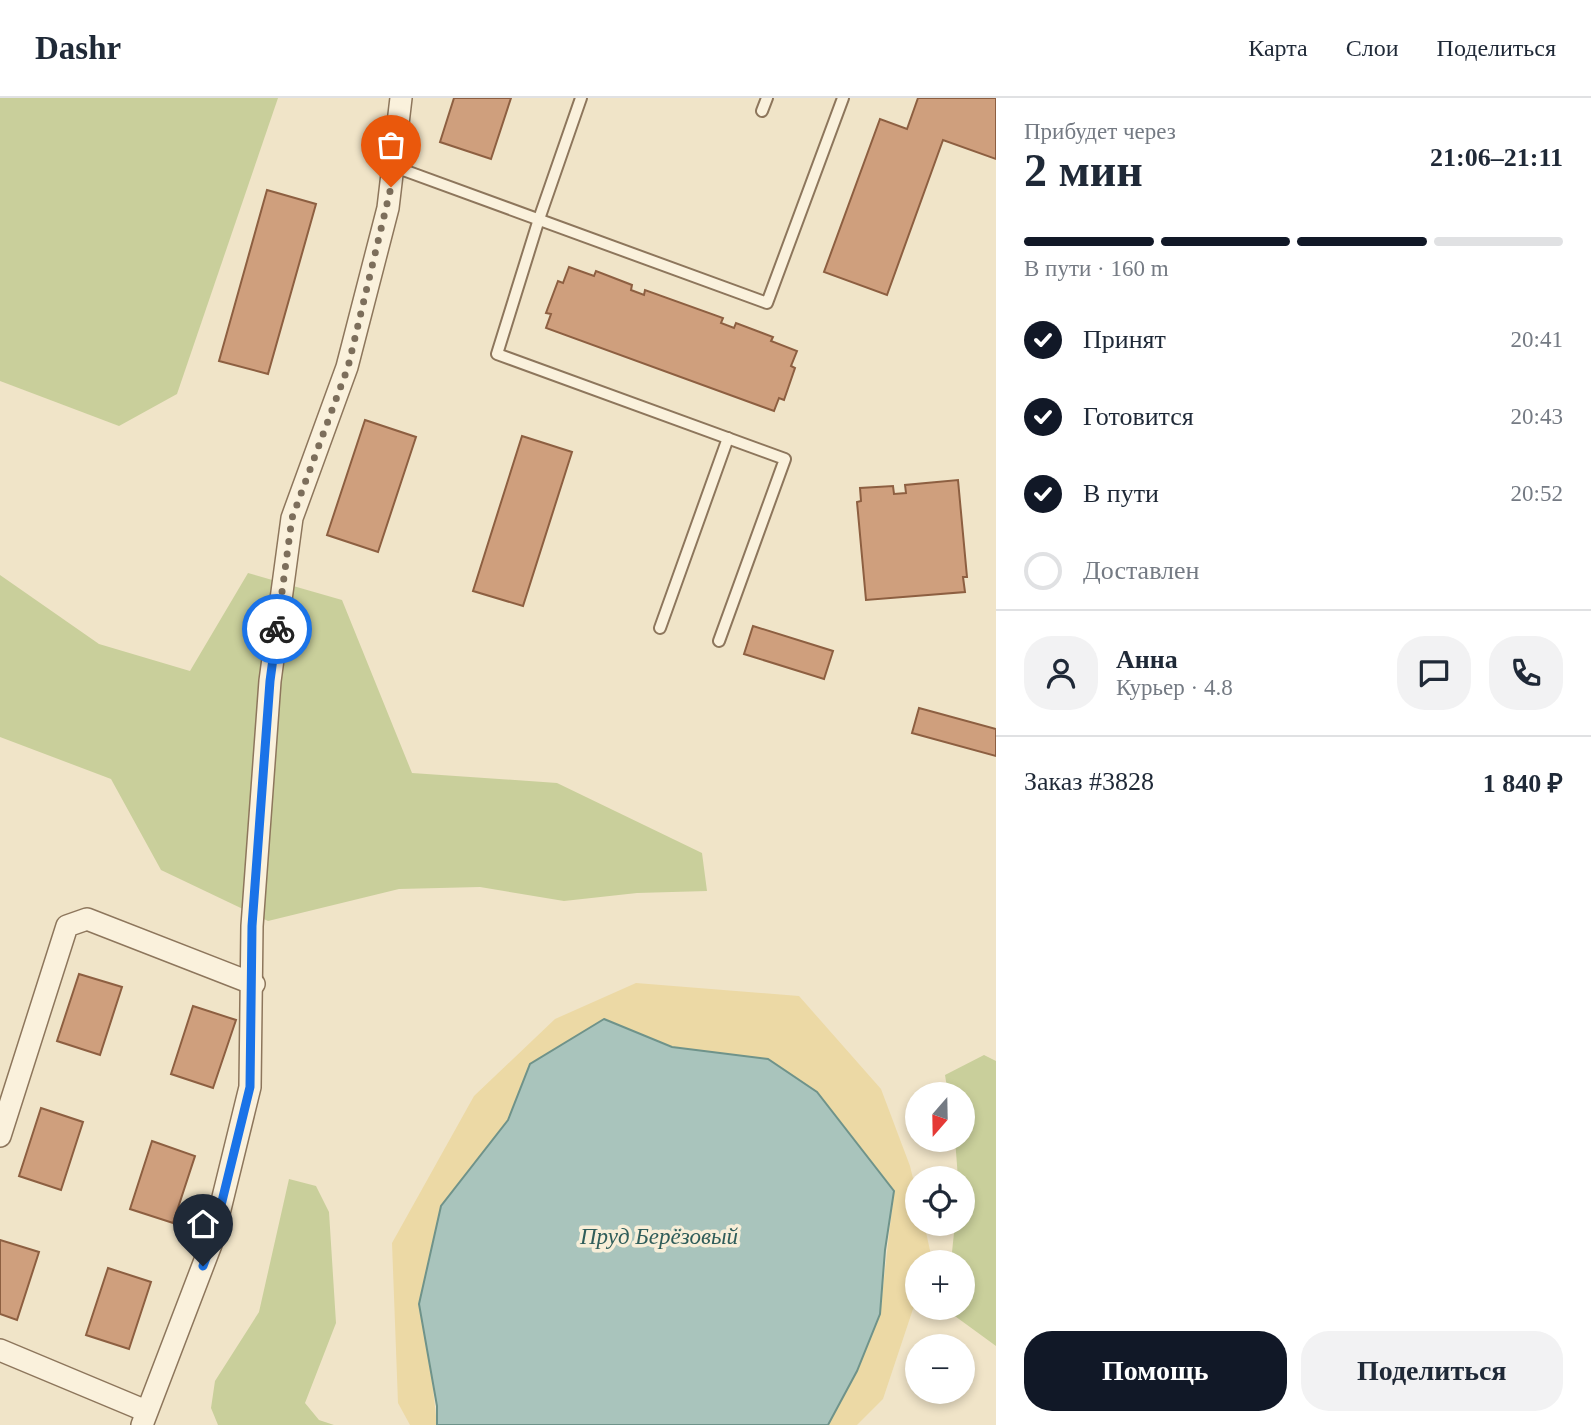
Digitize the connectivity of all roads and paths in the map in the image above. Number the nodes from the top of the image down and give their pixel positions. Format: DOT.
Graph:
graph roads {
  1 [pos="401,98"];
  2 [pos="581,98"];
  3 [pos="767,98"];
  4 [pos="843,98"];
  5 [pos="762,111"];
  6 [pos="395,167"];
  7 [pos="539,219"];
  8 [pos="728,438"];
  9 [pos="660,628"];
  10 [pos="719,641"];
  11 [pos="254,984"];
  12 [pos="0,1136"];
  13 [pos="0,1350"];
  14 [pos="144,1418"];
  1 -- 6 [label="street"];
  2 -- 7 [label="lane"];
  3 -- 5 [label="lane"];
  4 -- 7 [label="lane"];
  6 -- 7 [label="lane"];
  6 -- 11 [label="street"];
  7 -- 8 [label="lane"];
  8 -- 9 [label="lane"];
  8 -- 10 [label="lane"];
  11 -- 12 [label="street"];
  11 -- 14 [label="street"];
  13 -- 14 [label="street"];
}
